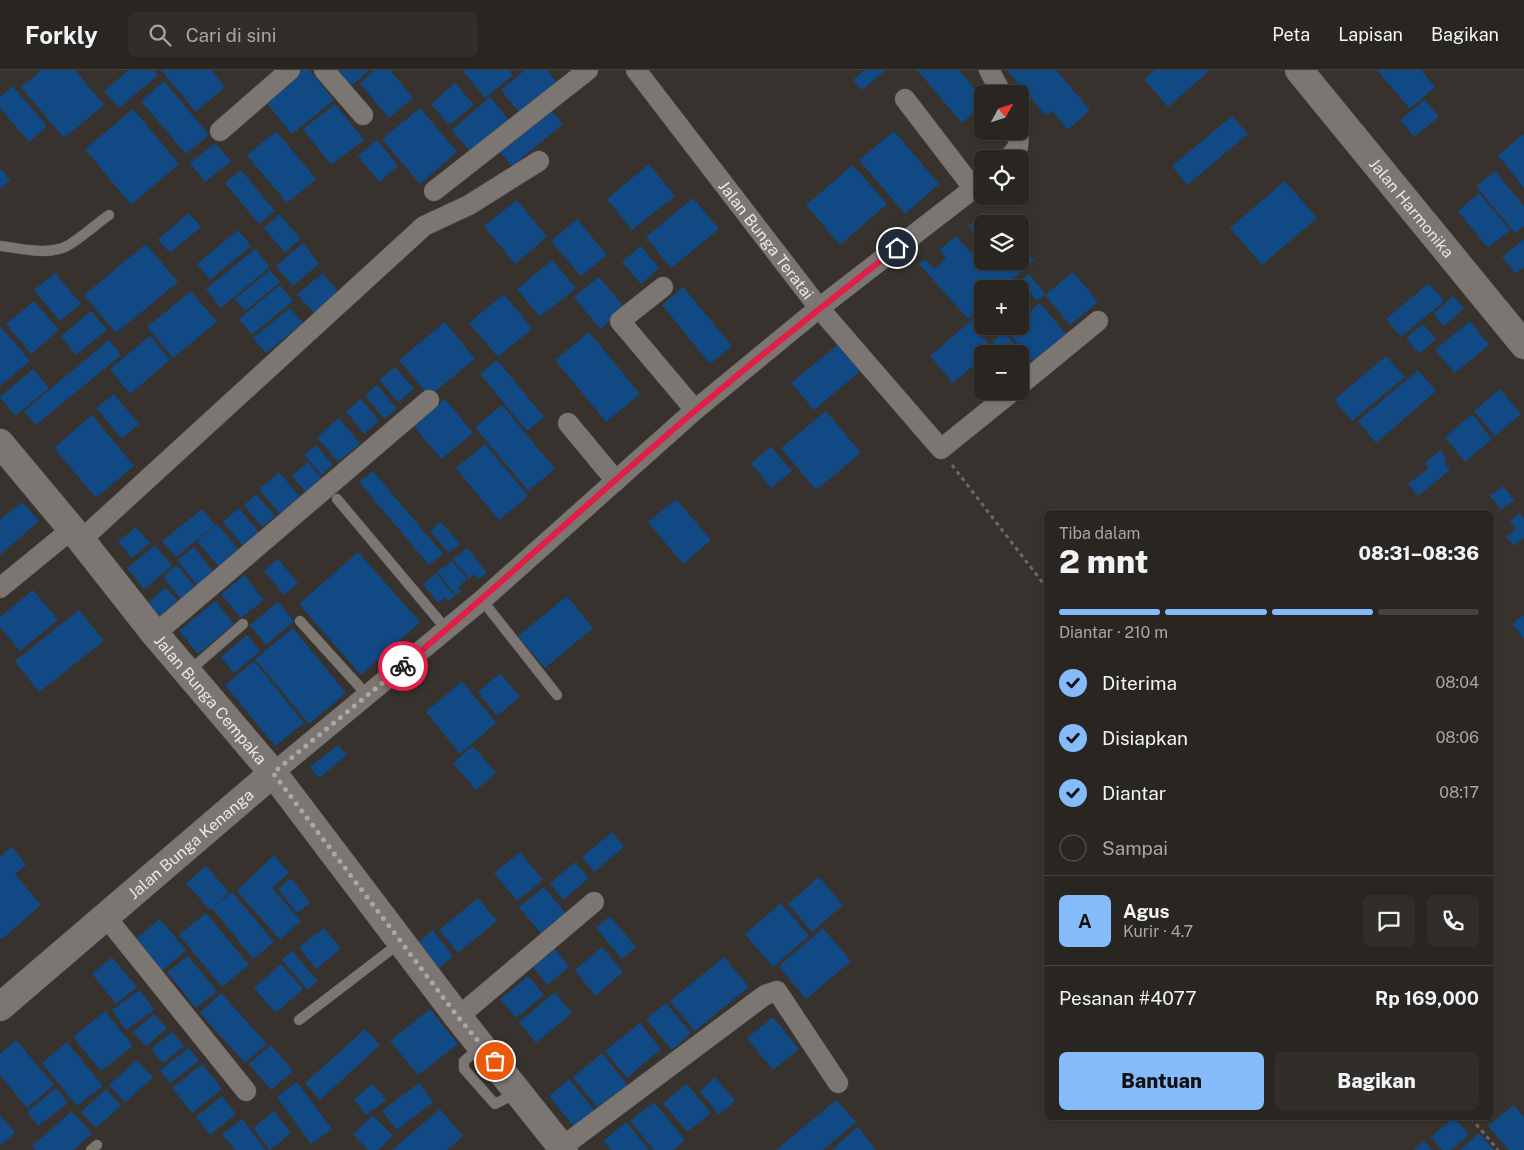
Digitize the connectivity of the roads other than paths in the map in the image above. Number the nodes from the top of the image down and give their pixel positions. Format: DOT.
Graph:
graph roads {
  1 [pos="290,70"];
  2 [pos="324,70"];
  3 [pos="588,70"];
  4 [pos="636,70"];
  5 [pos="989,70"];
  6 [pos="1299,70"];
  7 [pos="997,85"];
  8 [pos="905,99"];
  9 [pos="363,115"];
  10 [pos="220,131"];
  11 [pos="539,162"];
  12 [pos="974,180"];
  13 [pos="974,188"];
  14 [pos="434,191"];
  15 [pos="109,215"];
  16 [pos="0,246"];
  17 [pos="663,287"];
  18 [pos="819,308"];
  19 [pos="1098,321"];
  20 [pos="1524,344"];
  21 [pos="1029,378"];
  22 [pos="429,400"];
  23 [pos="1002,400"];
  24 [pos="695,410"];
  25 [pos="568,423"];
  26 [pos="0,443"];
  27 [pos="616,481"];
  28 [pos="337,499"];
  29 [pos="77,534"];
  30 [pos="0,588"];
  31 [pos="482,600"];
  32 [pos="300,621"];
  33 [pos="243,624"];
  34 [pos="447,630"];
  35 [pos="155,634"];
  36 [pos="187,673"];
  37 [pos="367,695"];
  38 [pos="557,695"];
  39 [pos="273,773"];
  40 [pos="594,902"];
  41 [pos="106,917"];
  42 [pos="402,942"];
  43 [pos="0,1007"];
  44 [pos="458,1017"];
  45 [pos="299,1020"];
  46 [pos="838,1083"];
  47 [pos="246,1091"];
  48 [pos="563,1149"];
  1 -- 10 [label="street"];
  2 -- 9 [label="street"];
  3 -- 14 [label="street"];
  4 -- 18 [label="street, Jalan Bunga Teratai"];
  5 -- 7 [label="street"];
  6 -- 20 [label="street, Jalan Harmonika"];
  8 -- 12 [label="street"];
  11 -- 29 [label="street"];
  13 -- 18 [label="street, Jalan Bunga Kenanga"];
  15 -- 16 [label="lane"];
  17 -- 24 [label="street"];
  18 -- 23 [label="street, Jalan Bunga Teratai"];
  18 -- 24 [label="street, Jalan Bunga Kenanga"];
  19 -- 21 [label="street"];
  22 -- 35 [label="street"];
  24 -- 27 [label="street, Jalan Bunga Kenanga"];
  25 -- 27 [label="street"];
  26 -- 29 [label="street, Jalan Bunga Cempaka"];
  27 -- 31 [label="street, Jalan Bunga Kenanga"];
  28 -- 34 [label="lane"];
  29 -- 30 [label="street"];
  29 -- 35 [label="street, Jalan Bunga Cempaka"];
  31 -- 34 [label="street, Jalan Bunga Kenanga"];
  31 -- 38 [label="lane"];
  32 -- 37 [label="lane"];
  33 -- 36 [label="lane"];
  34 -- 37 [label="street, Jalan Bunga Kenanga"];
  35 -- 36 [label="street, Jalan Bunga Cempaka"];
  36 -- 39 [label="street, Jalan Bunga Cempaka"];
  37 -- 39 [label="street, Jalan Bunga Kenanga"];
  39 -- 41 [label="street, Jalan Bunga Kenanga"];
  39 -- 42 [label="street, Jalan Bunga Cempaka"];
  40 -- 44 [label="street"];
  41 -- 43 [label="street, Jalan Bunga Kenanga"];
  41 -- 47 [label="street"];
  42 -- 44 [label="street, Jalan Bunga Cempaka"];
  42 -- 45 [label="lane"];
  44 -- 48 [label="street, Jalan Bunga Cempaka"];
  46 -- 48 [label="street"];
}
